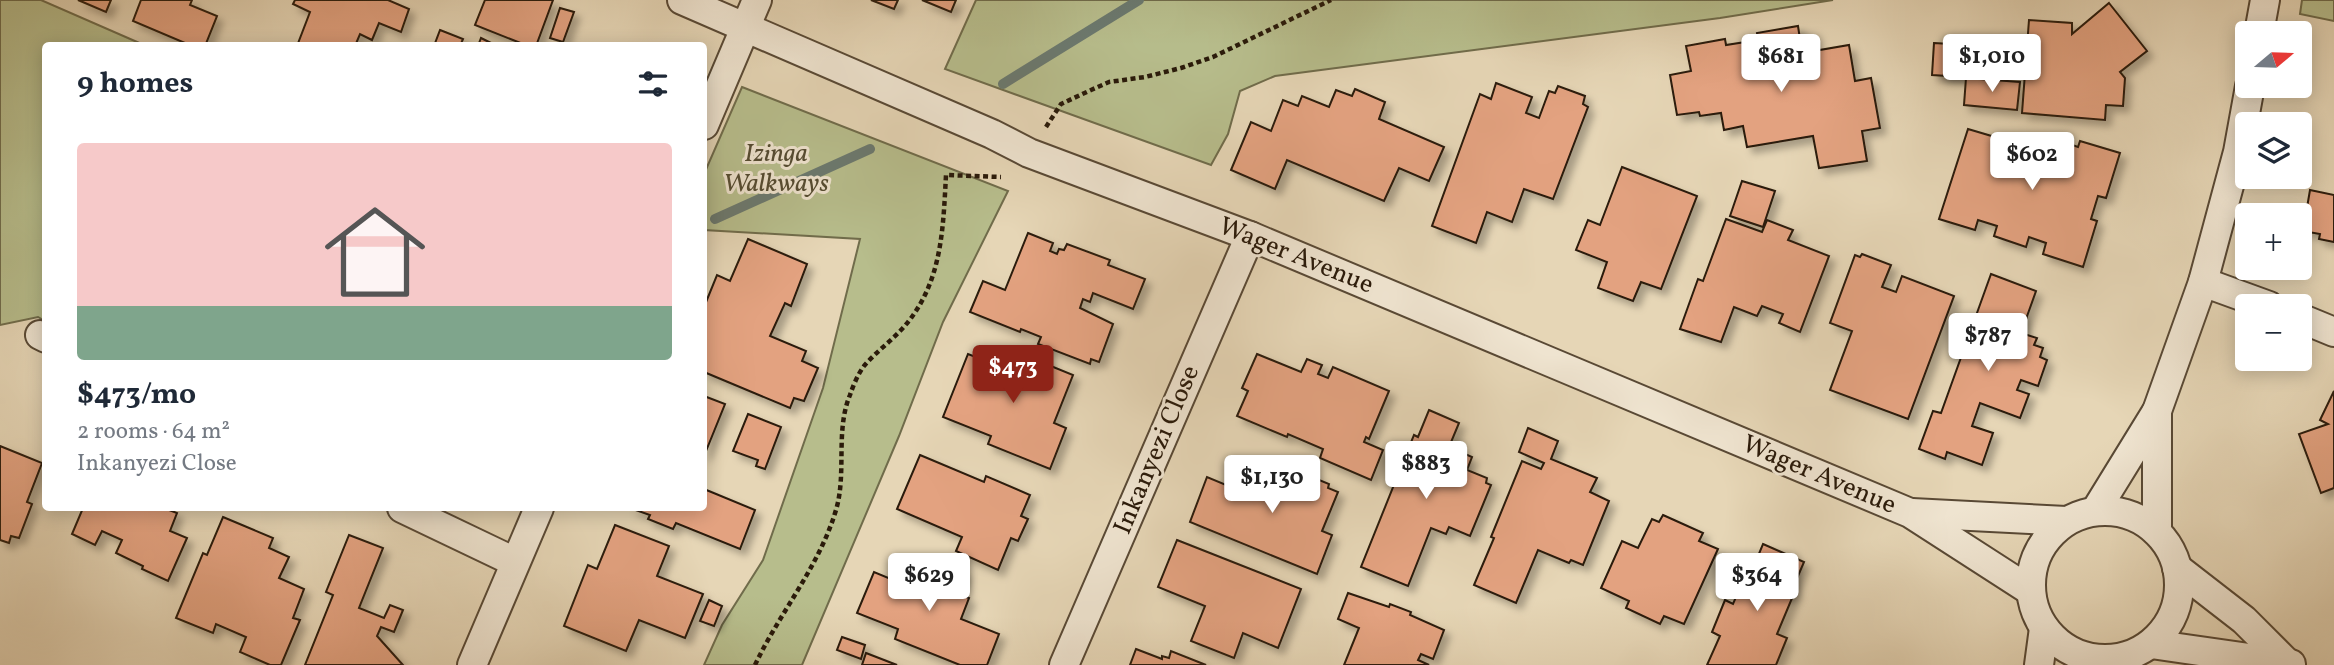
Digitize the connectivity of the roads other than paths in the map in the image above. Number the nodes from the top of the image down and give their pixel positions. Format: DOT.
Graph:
graph roads {
  1 [pos="682,0"];
  2 [pos="757,0"];
  3 [pos="2265,0"];
  4 [pos="2261,21"];
  5 [pos="746,26"];
  6 [pos="2248,98"];
  7 [pos="707,118"];
  8 [pos="1250,236"];
  9 [pos="2203,282"];
  10 [pos="2236,294"];
  11 [pos="2312,323"];
  12 [pos="2334,332"];
  13 [pos="2157,411"];
  14 [pos="2096,510"];
  15 [pos="408,511"];
  16 [pos="538,511"];
  17 [pos="1910,513"];
  18 [pos="2066,522"];
  19 [pos="2157,532"];
  20 [pos="515,562"];
  21 [pos="2177,568"];
  22 [pos="2031,591"];
  23 [pos="2044,628"];
  24 [pos="2151,644"];
  25 [pos="2107,662"];
  26 [pos="2290,664"];
  27 [pos="472,665"];
  28 [pos="1064,665"];
  29 [pos="2039,665"];
  1 -- 5 [label="street, Wager Avenue"];
  2 -- 5 [label="street"];
  3 -- 4 [label="street"];
  5 -- 7 [label="street"];
  5 -- 8 [label="street, Wager Avenue"];
  6 -- 9 [label="street"];
  8 -- 17 [label="street, Wager Avenue"];
  8 -- 28 [label="street, Inkanyezi Close"];
  9 -- 10 [label="street"];
  9 -- 13 [label="street"];
  11 -- 12 [label="street"];
  13 -- 14 [label="street"];
  13 -- 19 [label="street"];
  14 -- 18 [label="street"];
  14 -- 19 [label="street"];
  15 -- 20 [label="street"];
  16 -- 20 [label="street"];
  17 -- 18 [label="street, Wager Avenue"];
  17 -- 22 [label="street, Wager Avenue"];
  18 -- 22 [label="street"];
  19 -- 21 [label="street"];
  20 -- 27 [label="street"];
  21 -- 24 [label="street"];
  21 -- 26 [label="street"];
  22 -- 23 [label="street"];
  23 -- 25 [label="street"];
  23 -- 29 [label="street"];
  24 -- 25 [label="street"];
  24 -- 26 [label="street"];
}
